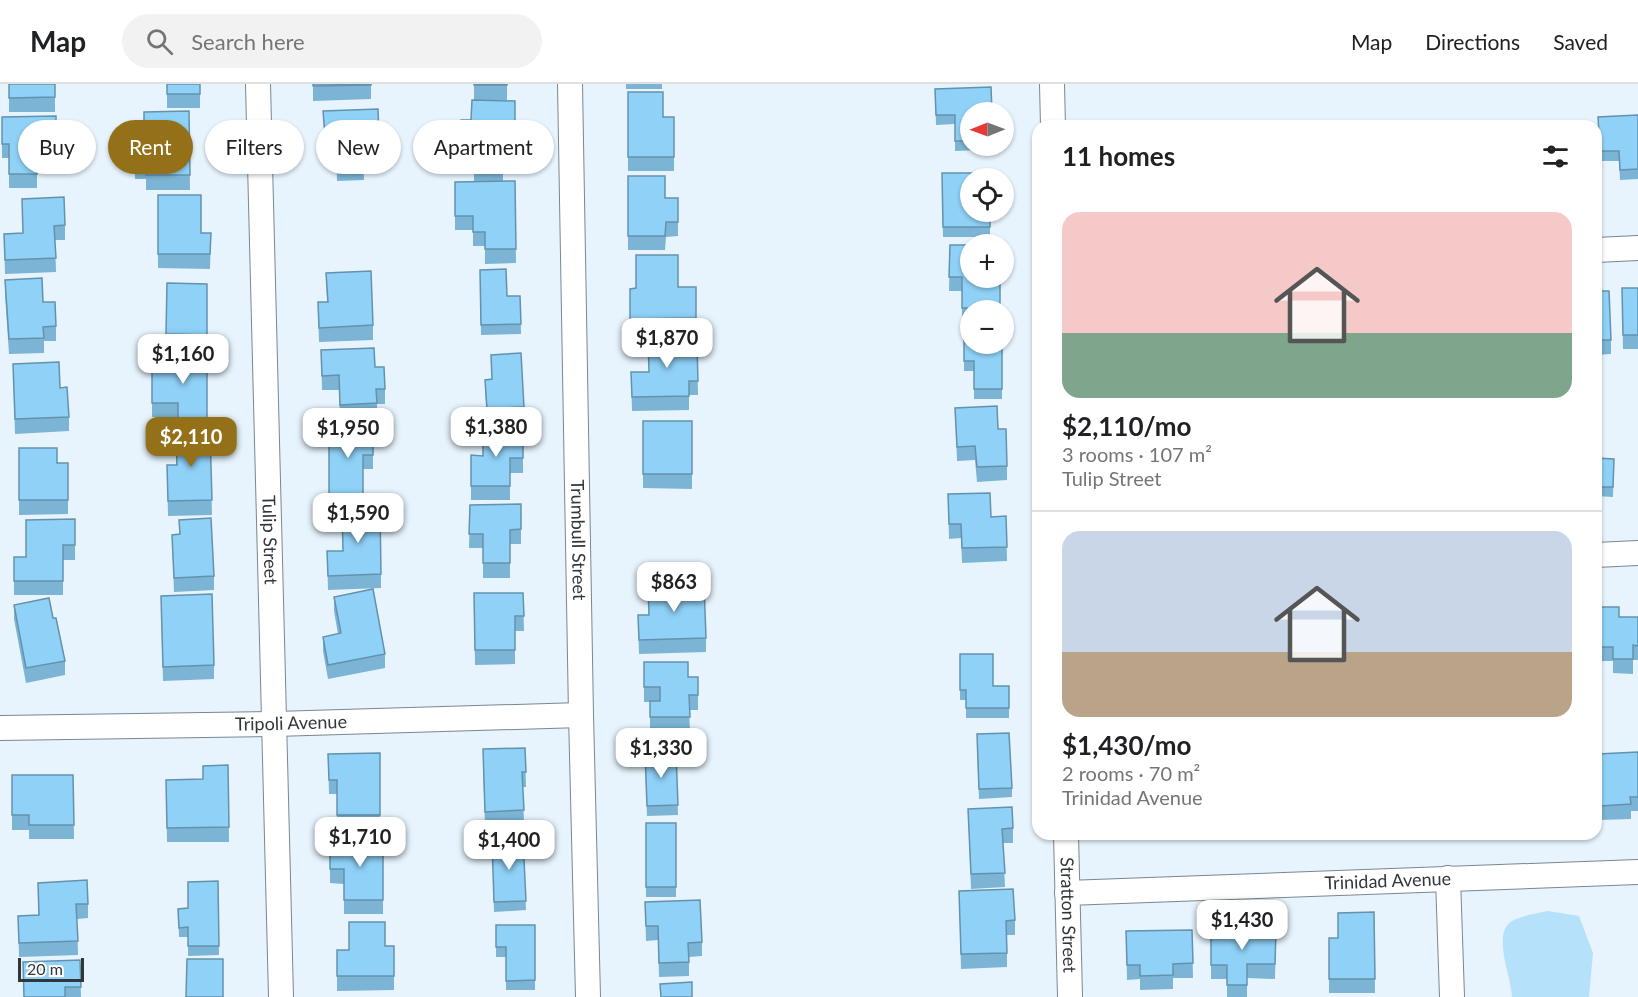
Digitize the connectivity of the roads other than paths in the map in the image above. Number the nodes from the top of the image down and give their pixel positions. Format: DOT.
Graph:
graph roads {
  1 [pos="258,84"];
  2 [pos="570,84"];
  3 [pos="1052,84"];
  4 [pos="1053,120"];
  5 [pos="1638,248"];
  6 [pos="1602,250"];
  7 [pos="1638,553"];
  8 [pos="1602,555"];
  9 [pos="581,715"];
  10 [pos="274,724"];
  11 [pos="0,728"];
  12 [pos="1066,840"];
  13 [pos="1638,872"];
  14 [pos="1448,878"];
  15 [pos="1067,893"];
  16 [pos="281,997"];
  17 [pos="588,997"];
  18 [pos="1070,997"];
  19 [pos="1452,997"];
  1 -- 10 [label="street, Tulip Street"];
  2 -- 9 [label="street, Trumbull Street"];
  3 -- 4 [label="street"];
  5 -- 6 [label="street"];
  7 -- 8 [label="street"];
  9 -- 10 [label="street, Tripoli Avenue"];
  9 -- 17 [label="street, Trumbull Street"];
  10 -- 11 [label="street, Tripoli Avenue"];
  10 -- 16 [label="street, Tulip Street"];
  12 -- 15 [label="street, Stratton Street"];
  13 -- 14 [label="street, Trinidad Avenue"];
  14 -- 15 [label="street, Trinidad Avenue"];
  14 -- 19 [label="street"];
  15 -- 18 [label="street, Stratton Street"];
}
